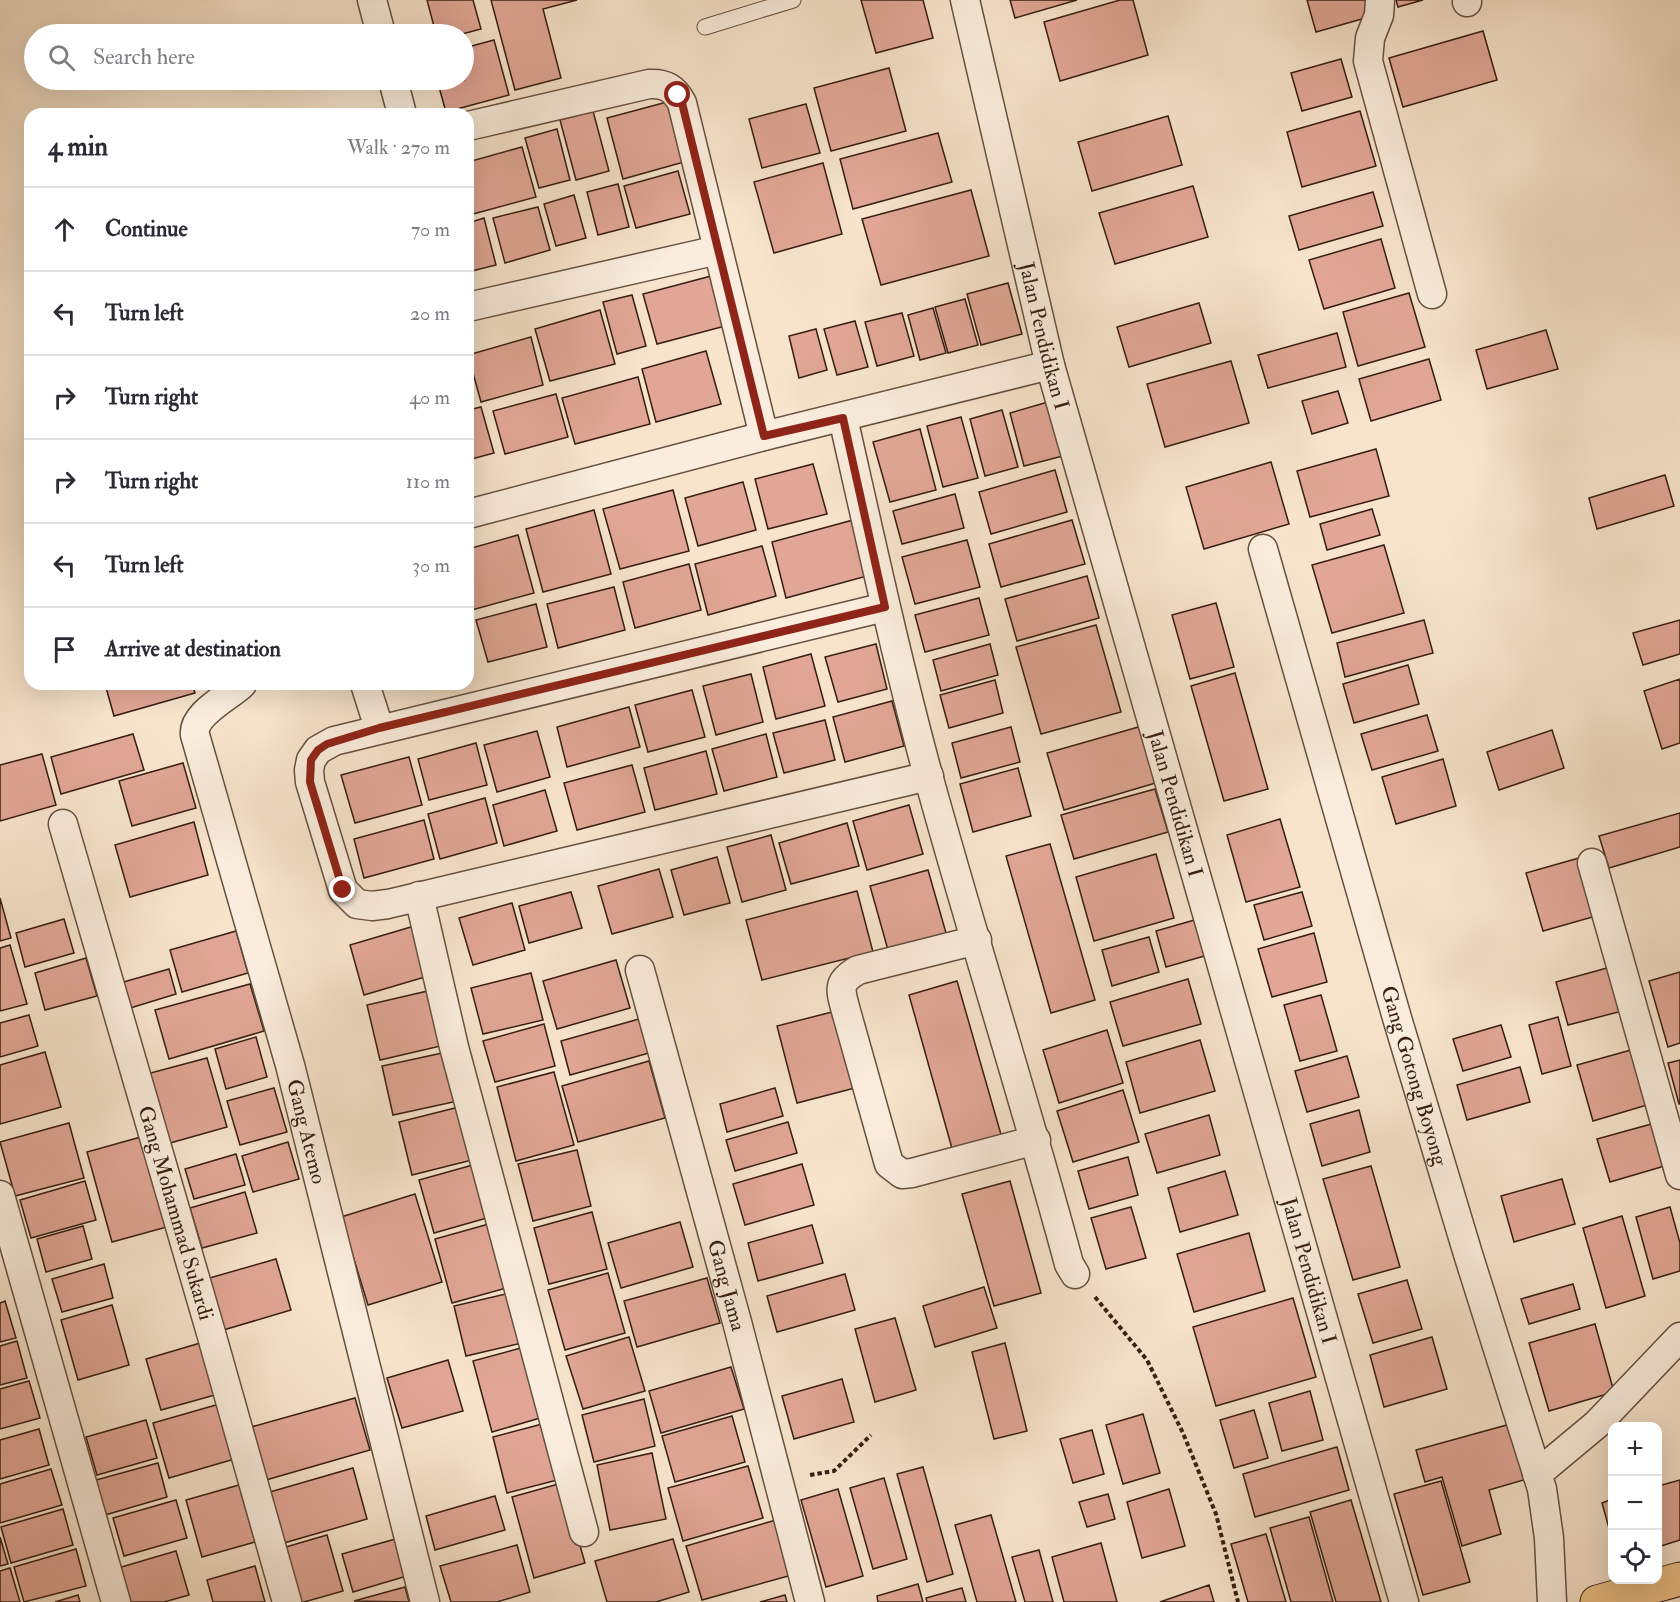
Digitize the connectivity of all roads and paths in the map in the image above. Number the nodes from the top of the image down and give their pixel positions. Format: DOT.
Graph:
graph roads {
  1 [pos="372,0"];
  2 [pos="793,0"];
  3 [pos="965,0"];
  4 [pos="1380,0"];
  5 [pos="378,24"];
  6 [pos="705,27"];
  7 [pos="396,90"];
  8 [pos="400,108"];
  9 [pos="474,125"];
  10 [pos="718,250"];
  11 [pos="1432,294"];
  12 [pos="474,306"];
  13 [pos="1050,365"];
  14 [pos="843,418"];
  15 [pos="764,436"];
  16 [pos="474,512"];
  17 [pos="1263,549"];
  18 [pos="885,607"];
  19 [pos="234,690"];
  20 [pos="367,690"];
  21 [pos="379,728"];
  22 [pos="929,776"];
  23 [pos="63,824"];
  24 [pos="1592,863"];
  25 [pos="419,896"];
  26 [pos="977,940"];
  27 [pos="640,970"];
  28 [pos="1036,1140"];
  29 [pos="1680,1175"];
  30 [pos="0,1195"];
  31 [pos="1075,1274"];
  32 [pos="1680,1337"];
  33 [pos="871,1435"];
  34 [pos="1540,1481"];
  35 [pos="777,1482"];
  36 [pos="584,1532"];
  37 [pos="1680,1579"];
  38 [pos="1641,1596"];
  39 [pos="116,1602"];
  40 [pos="287,1602"];
  41 [pos="425,1602"];
  42 [pos="810,1602"];
  43 [pos="1238,1602"];
  44 [pos="1404,1602"];
  45 [pos="1552,1602"];
  46 [pos="1597,1602"];
  1 -- 5 [label="street"];
  2 -- 6 [label="lane"];
  3 -- 13 [label="street, Jalan Pendidikan I"];
  4 -- 11 [label="street"];
  7 -- 8 [label="street"];
  9 -- 10 [label="street"];
  10 -- 12 [label="street"];
  10 -- 15 [label="street"];
  13 -- 14 [label="street"];
  13 -- 44 [label="street, Jalan Pendidikan I"];
  14 -- 15 [label="street"];
  14 -- 18 [label="street"];
  15 -- 16 [label="street"];
  17 -- 34 [label="street, Gang Gotong Boyong"];
  18 -- 21 [label="street"];
  18 -- 22 [label="street"];
  19 -- 41 [label="street, Gang Atemo"];
  20 -- 21 [label="street"];
  21 -- 25 [label="street"];
  22 -- 25 [label="street"];
  22 -- 26 [label="street"];
  23 -- 40 [label="street, Gang Mohammad Sukardi"];
  24 -- 29 [label="street"];
  25 -- 36 [label="street"];
  26 -- 28 [label="street"];
  26 -- 28 [label="street"];
  27 -- 35 [label="street, Gang Jama"];
  28 -- 31 [label="street"];
  30 -- 39 [label="street"];
  31 -- 43 [label="path"];
  32 -- 34 [label="street"];
  33 -- 35 [label="path"];
  34 -- 45 [label="street, Gang Gotong Boyong"];
  35 -- 42 [label="street, Gang Jama"];
  37 -- 38 [label="highway"];
  38 -- 46 [label="highway"];
}
